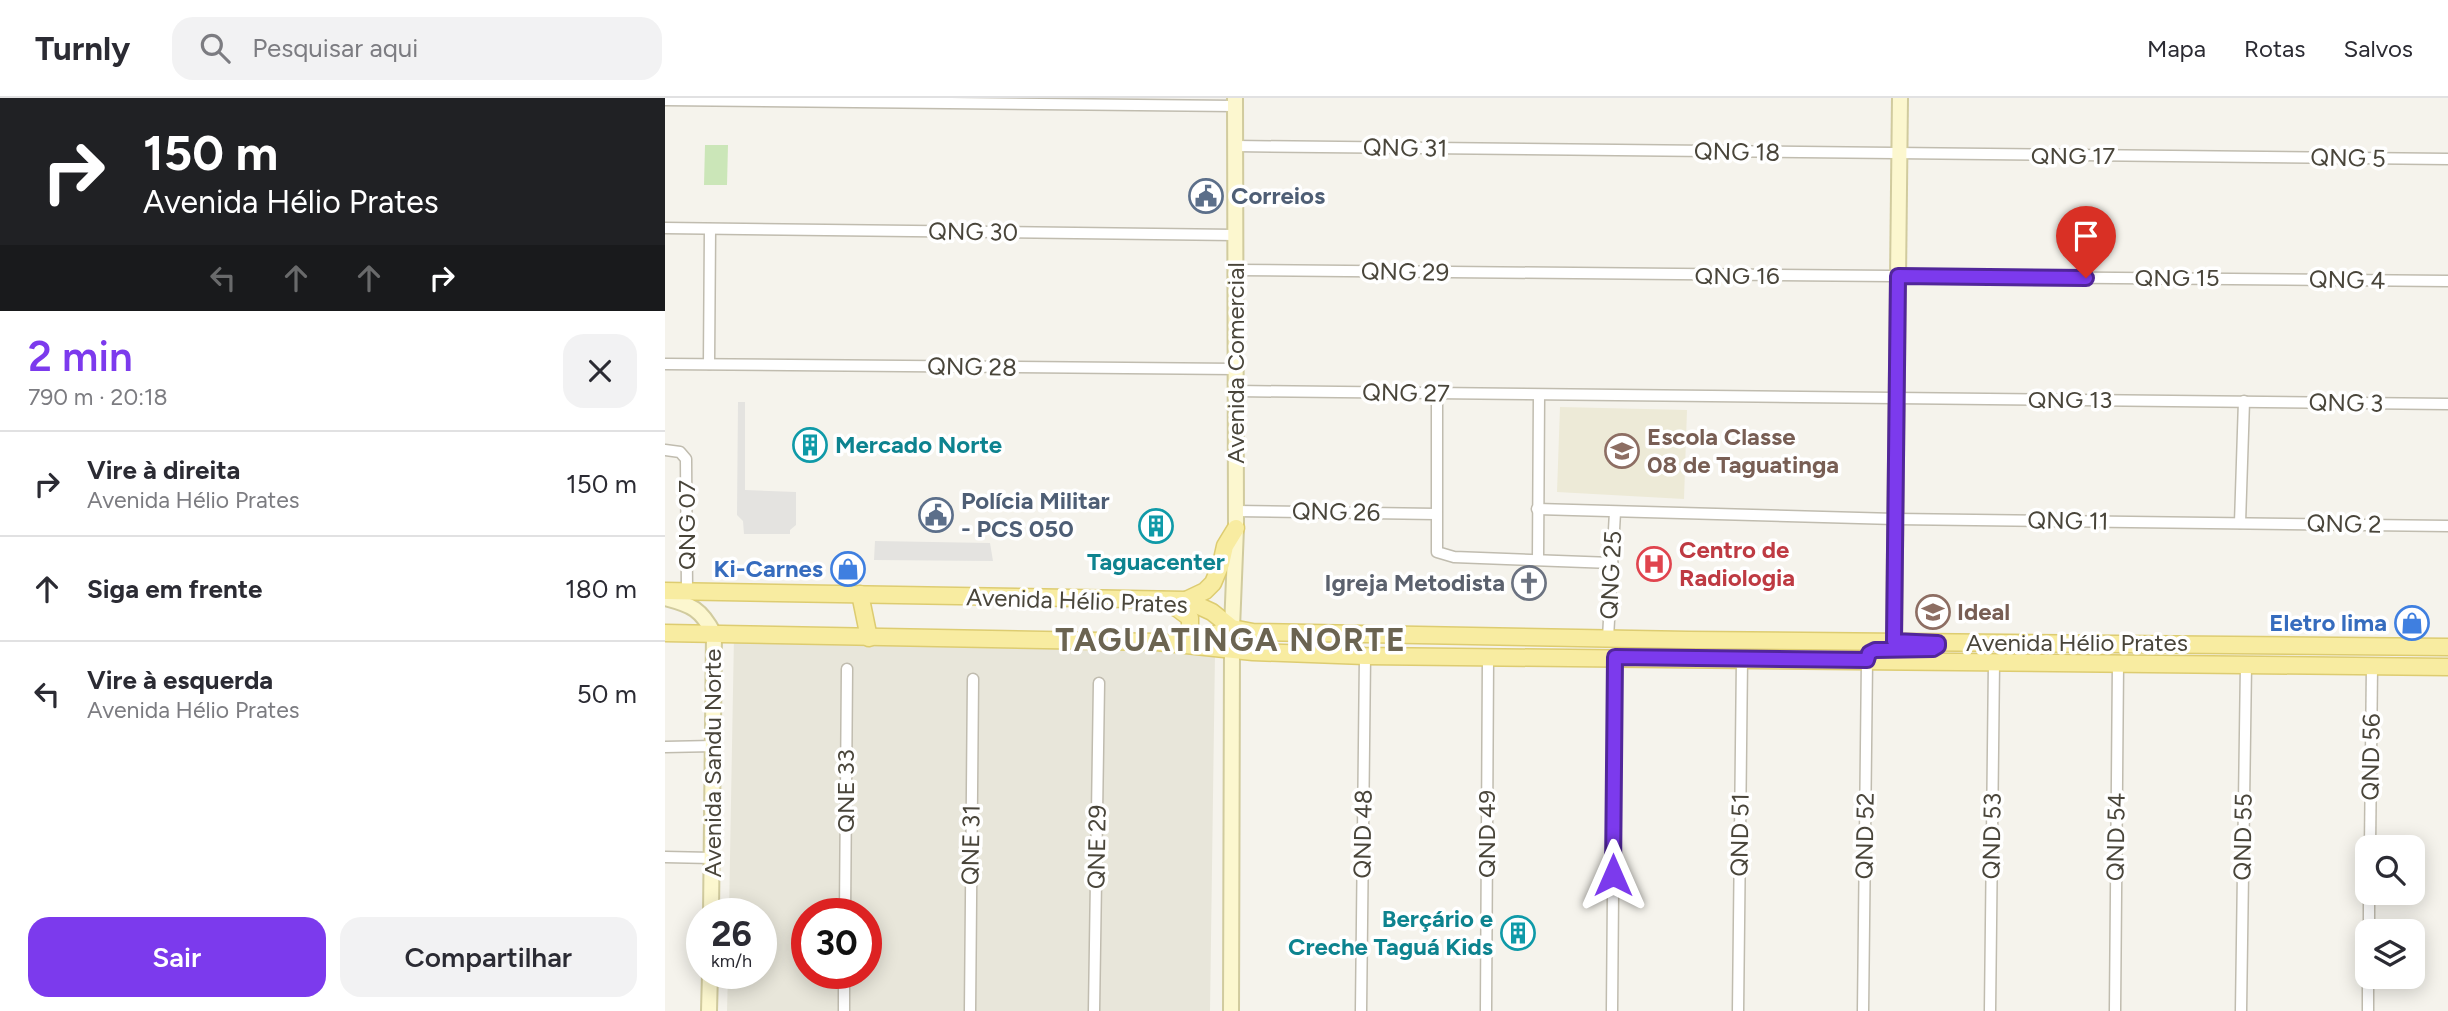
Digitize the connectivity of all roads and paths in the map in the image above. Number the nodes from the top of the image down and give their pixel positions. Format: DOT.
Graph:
graph roads {
  1 [pos="1900,98"];
  2 [pos="665,100"];
  3 [pos="1235,102"];
  4 [pos="1235,146"];
  5 [pos="1575,150"];
  6 [pos="1900,154"];
  7 [pos="2247,157"];
  8 [pos="2448,159"];
  9 [pos="665,228"];
  10 [pos="710,229"];
  11 [pos="1235,235"];
  12 [pos="1235,270"];
  13 [pos="1575,275"];
  14 [pos="1898,276"];
  15 [pos="2246,278"];
  16 [pos="2448,281"];
  17 [pos="709,364"];
  18 [pos="665,365"];
  19 [pos="1235,369"];
  20 [pos="1235,391"];
  21 [pos="1437,394"];
  22 [pos="1539,395"];
  23 [pos="1576,395"];
  24 [pos="1897,399"];
  25 [pos="2244,401"];
  26 [pos="2448,404"];
  27 [pos="665,450"];
  28 [pos="1537,509"];
  29 [pos="1236,511"];
  30 [pos="1436,513"];
  31 [pos="1615,513"];
  32 [pos="1895,519"];
  33 [pos="2240,523"];
  34 [pos="2448,526"];
  35 [pos="1236,528"];
  36 [pos="1538,559"];
  37 [pos="1612,563"];
  38 [pos="665,591"];
  39 [pos="687,591"];
  40 [pos="860,594"];
  41 [pos="665,598"];
  42 [pos="1160,599"];
  43 [pos="1186,600"];
  44 [pos="1232,628"];
  45 [pos="665,633"];
  46 [pos="714,634"];
  47 [pos="869,638"];
  48 [pos="1608,638"];
  49 [pos="1183,639"];
  50 [pos="1894,641"];
  51 [pos="1157,642"];
  52 [pos="1938,643"];
  53 [pos="2381,646"];
  54 [pos="2448,647"];
  55 [pos="1232,650"];
  56 [pos="1365,656"];
  57 [pos="1615,657"];
  58 [pos="1488,658"];
  59 [pos="1551,658"];
  60 [pos="1742,659"];
  61 [pos="1867,660"];
  62 [pos="1994,662"];
  63 [pos="2118,663"];
  64 [pos="2246,664"];
  65 [pos="2298,664"];
  66 [pos="2372,666"];
  67 [pos="2448,667"];
  68 [pos="847,669"];
  69 [pos="973,679"];
  70 [pos="1099,683"];
  71 [pos="713,746"];
  72 [pos="665,747"];
  73 [pos="2370,835"];
  74 [pos="665,857"];
  75 [pos="712,858"];
  76 [pos="711,898"];
  77 [pos="845,898"];
  78 [pos="710,989"];
  79 [pos="844,989"];
  80 [pos="2368,989"];
  81 [pos="709,1011"];
  82 [pos="843,1011"];
  83 [pos="970,1011"];
  84 [pos="1094,1011"];
  85 [pos="1231,1011"];
  86 [pos="1361,1011"];
  87 [pos="1486,1011"];
  88 [pos="1612,1011"];
  89 [pos="1738,1011"];
  90 [pos="1863,1011"];
  91 [pos="1990,1011"];
  92 [pos="2115,1011"];
  93 [pos="2241,1011"];
  94 [pos="2368,1011"];
  1 -- 6 [label="main road"];
  2 -- 3 [label="street"];
  3 -- 4 [label="main road, Avenida Comercial"];
  4 -- 5 [label="street, QNG 31"];
  4 -- 11 [label="main road, Avenida Comercial"];
  5 -- 6 [label="street, QNG 18"];
  6 -- 7 [label="street, QNG 17"];
  6 -- 14 [label="main road"];
  7 -- 8 [label="street, QNG 5"];
  9 -- 10 [label="street, QNG 30"];
  10 -- 11 [label="street, QNG 30"];
  10 -- 17 [label="street"];
  11 -- 12 [label="main road, Avenida Comercial"];
  12 -- 13 [label="street, QNG 29"];
  12 -- 19 [label="main road, Avenida Comercial"];
  13 -- 14 [label="street, QNG 16"];
  14 -- 15 [label="street, QNG 15"];
  14 -- 24 [label="main road"];
  15 -- 16 [label="street, QNG 4"];
  17 -- 18 [label="street, QNG 28"];
  17 -- 19 [label="street, QNG 28"];
  19 -- 20 [label="main road, Avenida Comercial"];
  20 -- 21 [label="street, QNG 27"];
  20 -- 29 [label="main road, Avenida Comercial"];
  21 -- 22 [label="street, QNG 27"];
  21 -- 30 [label="street"];
  22 -- 23 [label="street, QNG 27"];
  22 -- 28 [label="street"];
  23 -- 24 [label="street, QNG 13"];
  24 -- 25 [label="street, QNG 13"];
  24 -- 32 [label="main road"];
  25 -- 26 [label="street, QNG 3"];
  25 -- 33 [label="street"];
  27 -- 39 [label="street, QNG 07"];
  28 -- 31 [label="street, QNG 11"];
  28 -- 36 [label="street"];
  29 -- 30 [label="street, QNG 26"];
  29 -- 35 [label="main road, Avenida Comercial"];
  30 -- 36 [label="street"];
  31 -- 32 [label="street, QNG 11"];
  31 -- 37 [label="street, QNG 25"];
  32 -- 33 [label="street, QNG 11"];
  32 -- 50 [label="main road"];
  33 -- 34 [label="street, QNG 2"];
  35 -- 43 [label="main road"];
  35 -- 44 [label="main road, Avenida Comercial"];
  36 -- 37 [label="street"];
  37 -- 48 [label="street, QNG 25"];
  38 -- 39 [label="main road, Avenida Hélio Prates"];
  39 -- 40 [label="main road, Avenida Hélio Prates"];
  40 -- 42 [label="main road, Avenida Hélio Prates"];
  40 -- 47 [label="main road"];
  41 -- 46 [label="main road, Avenida Sandu Norte"];
  42 -- 43 [label="main road, Avenida Hélio Prates"];
  42 -- 49 [label="main road"];
  43 -- 44 [label="main road, Avenida Hélio Prates"];
  44 -- 48 [label="main road, Avenida Hélio Prates"];
  44 -- 49 [label="main road"];
  45 -- 46 [label="main road, Avenida Hélio Prates"];
  46 -- 47 [label="main road, Avenida Hélio Prates"];
  46 -- 71 [label="main road, Avenida Sandu Norte"];
  47 -- 51 [label="main road, Avenida Hélio Prates"];
  48 -- 50 [label="main road, Avenida Hélio Prates"];
  48 -- 59 [label="main road"];
  49 -- 51 [label="main road"];
  50 -- 52 [label="main road, Avenida Hélio Prates"];
  51 -- 55 [label="main road, Avenida Hélio Prates"];
  52 -- 53 [label="main road, Avenida Hélio Prates"];
  52 -- 61 [label="main road"];
  53 -- 54 [label="main road, Avenida Hélio Prates"];
  53 -- 65 [label="main road"];
  55 -- 56 [label="main road, Avenida Hélio Prates"];
  55 -- 85 [label="main road"];
  56 -- 58 [label="main road, Avenida Hélio Prates"];
  56 -- 86 [label="street, QND 48"];
  57 -- 59 [label="main road, Avenida Hélio Prates"];
  57 -- 60 [label="main road, Avenida Hélio Prates"];
  57 -- 88 [label="street"];
  58 -- 59 [label="main road, Avenida Hélio Prates"];
  58 -- 87 [label="street, QND 49"];
  60 -- 61 [label="main road, Avenida Hélio Prates"];
  60 -- 89 [label="street, QND 51"];
  61 -- 62 [label="main road, Avenida Hélio Prates"];
  61 -- 90 [label="street, QND 52"];
  62 -- 63 [label="main road, Avenida Hélio Prates"];
  62 -- 91 [label="street, QND 53"];
  63 -- 64 [label="main road, Avenida Hélio Prates"];
  63 -- 92 [label="street, QND 54"];
  64 -- 65 [label="main road, Avenida Hélio Prates"];
  64 -- 93 [label="street, QND 55"];
  65 -- 66 [label="main road, Avenida Hélio Prates"];
  66 -- 67 [label="main road, Avenida Hélio Prates"];
  66 -- 73 [label="street, QND 56"];
  68 -- 77 [label="street, QNE 33"];
  69 -- 83 [label="street, QNE 31"];
  70 -- 84 [label="street, QNE 29"];
  71 -- 72 [label="street"];
  71 -- 75 [label="main road, Avenida Sandu Norte"];
  74 -- 75 [label="street"];
  75 -- 76 [label="main road, Avenida Sandu Norte"];
  78 -- 81 [label="main road"];
  79 -- 82 [label="street"];
  80 -- 94 [label="street"];
}
